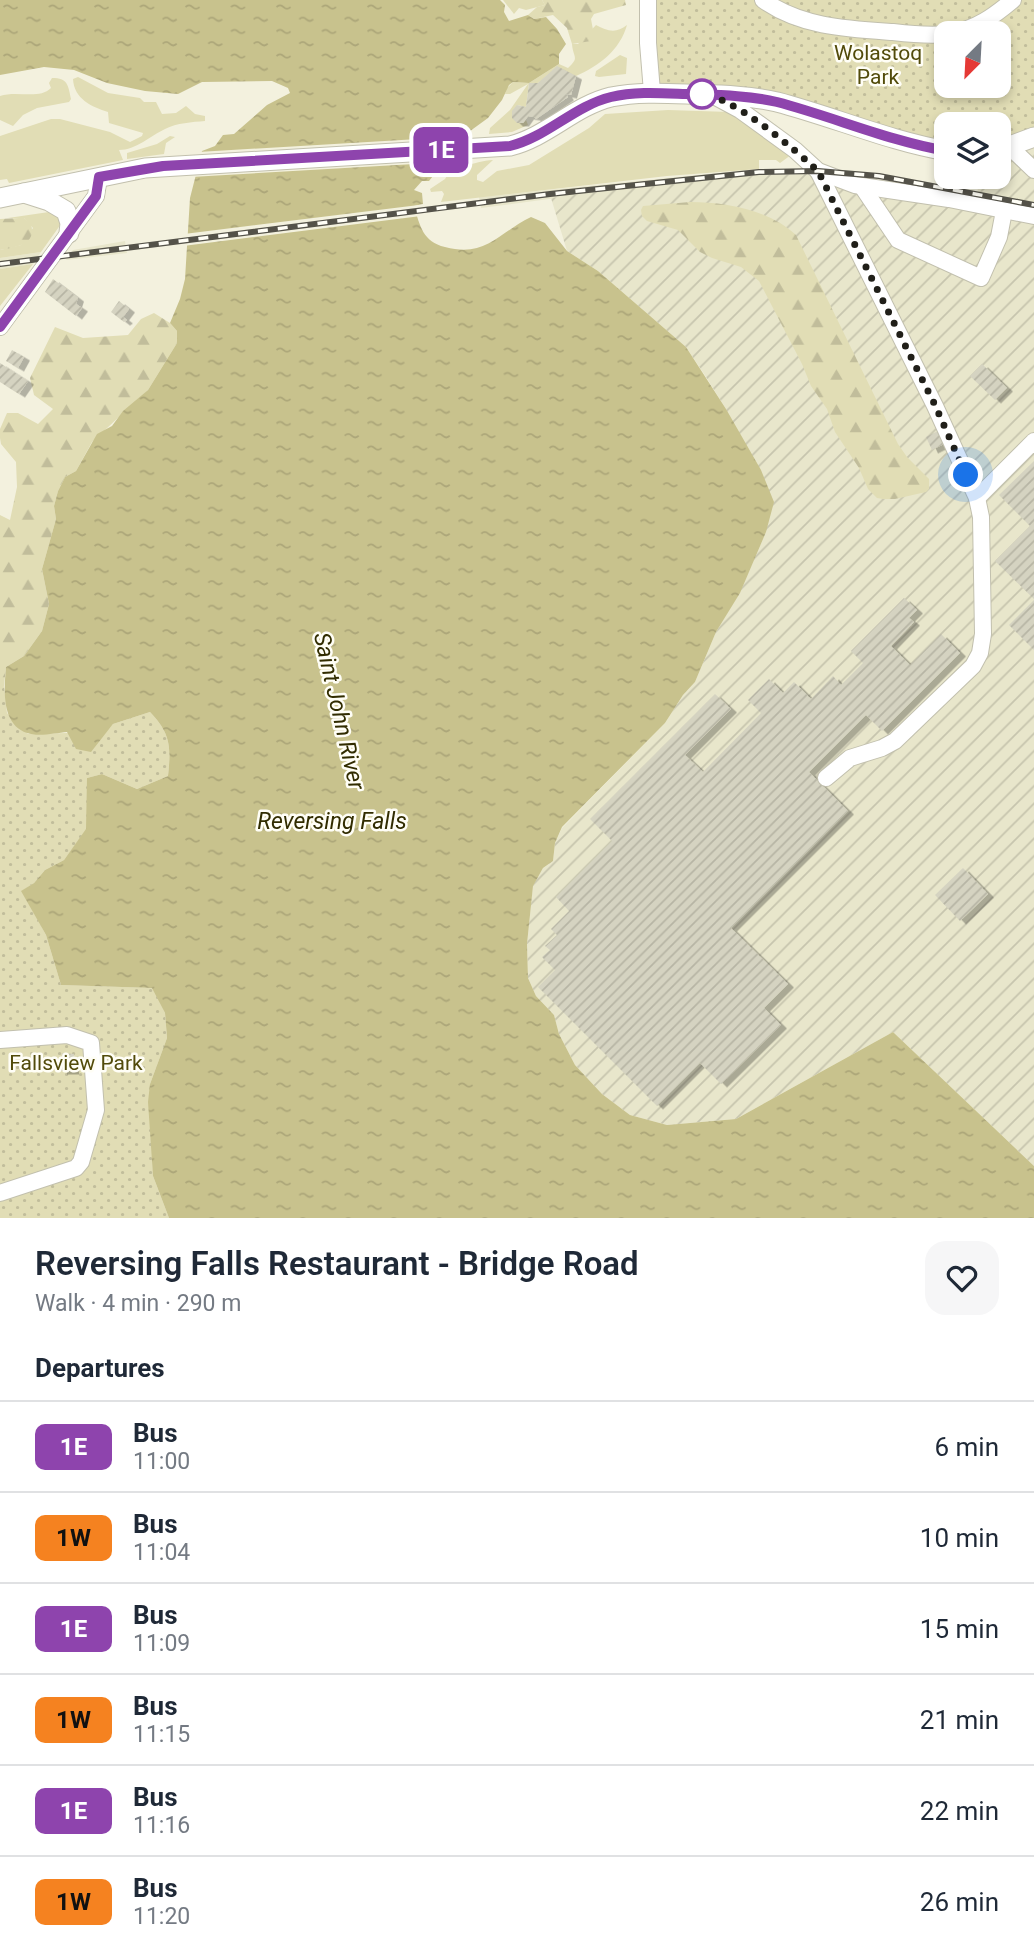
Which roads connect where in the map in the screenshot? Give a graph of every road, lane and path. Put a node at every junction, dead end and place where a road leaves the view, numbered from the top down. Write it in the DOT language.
graph roads {
  1 [pos="648,0"];
  2 [pos="763,0"];
  3 [pos="1013,0"];
  4 [pos="985,21"];
  5 [pos="934,33"];
  6 [pos="652,92"];
  7 [pos="709,94"];
  8 [pos="1034,137"];
  9 [pos="1011,147"];
  10 [pos="934,148"];
  11 [pos="1011,153"];
  12 [pos="1034,170"];
  13 [pos="818,171"];
  14 [pos="99,177"];
  15 [pos="863,188"];
  16 [pos="23,193"];
  17 [pos="0,198"];
  18 [pos="1004,211"];
  19 [pos="1034,216"];
  20 [pos="840,217"];
  21 [pos="69,233"];
  22 [pos="1,325"];
  23 [pos="1034,441"];
  24 [pos="977,498"];
  25 [pos="826,778"];
  26 [pos="0,1040"];
  27 [pos="0,1193"];
  1 -- 6 [label="street"];
  2 -- 5 [label="street"];
  3 -- 4 [label="street"];
  6 -- 7 [label="main road"];
  6 -- 14 [label="main road"];
  7 -- 10 [label="main road"];
  7 -- 13 [label="street"];
  8 -- 9 [label="main road"];
  11 -- 12 [label="street"];
  13 -- 15 [label="street"];
  13 -- 20 [label="street"];
  14 -- 16 [label="main road"];
  14 -- 21 [label="street"];
  15 -- 18 [label="street"];
  15 -- 18 [label="street"];
  15 -- 20 [label="street"];
  16 -- 17 [label="main road"];
  16 -- 21 [label="main road"];
  18 -- 19 [label="street"];
  20 -- 24 [label="street"];
  21 -- 22 [label="street"];
  23 -- 24 [label="street"];
  24 -- 25 [label="street"];
  26 -- 27 [label="street"];
}
